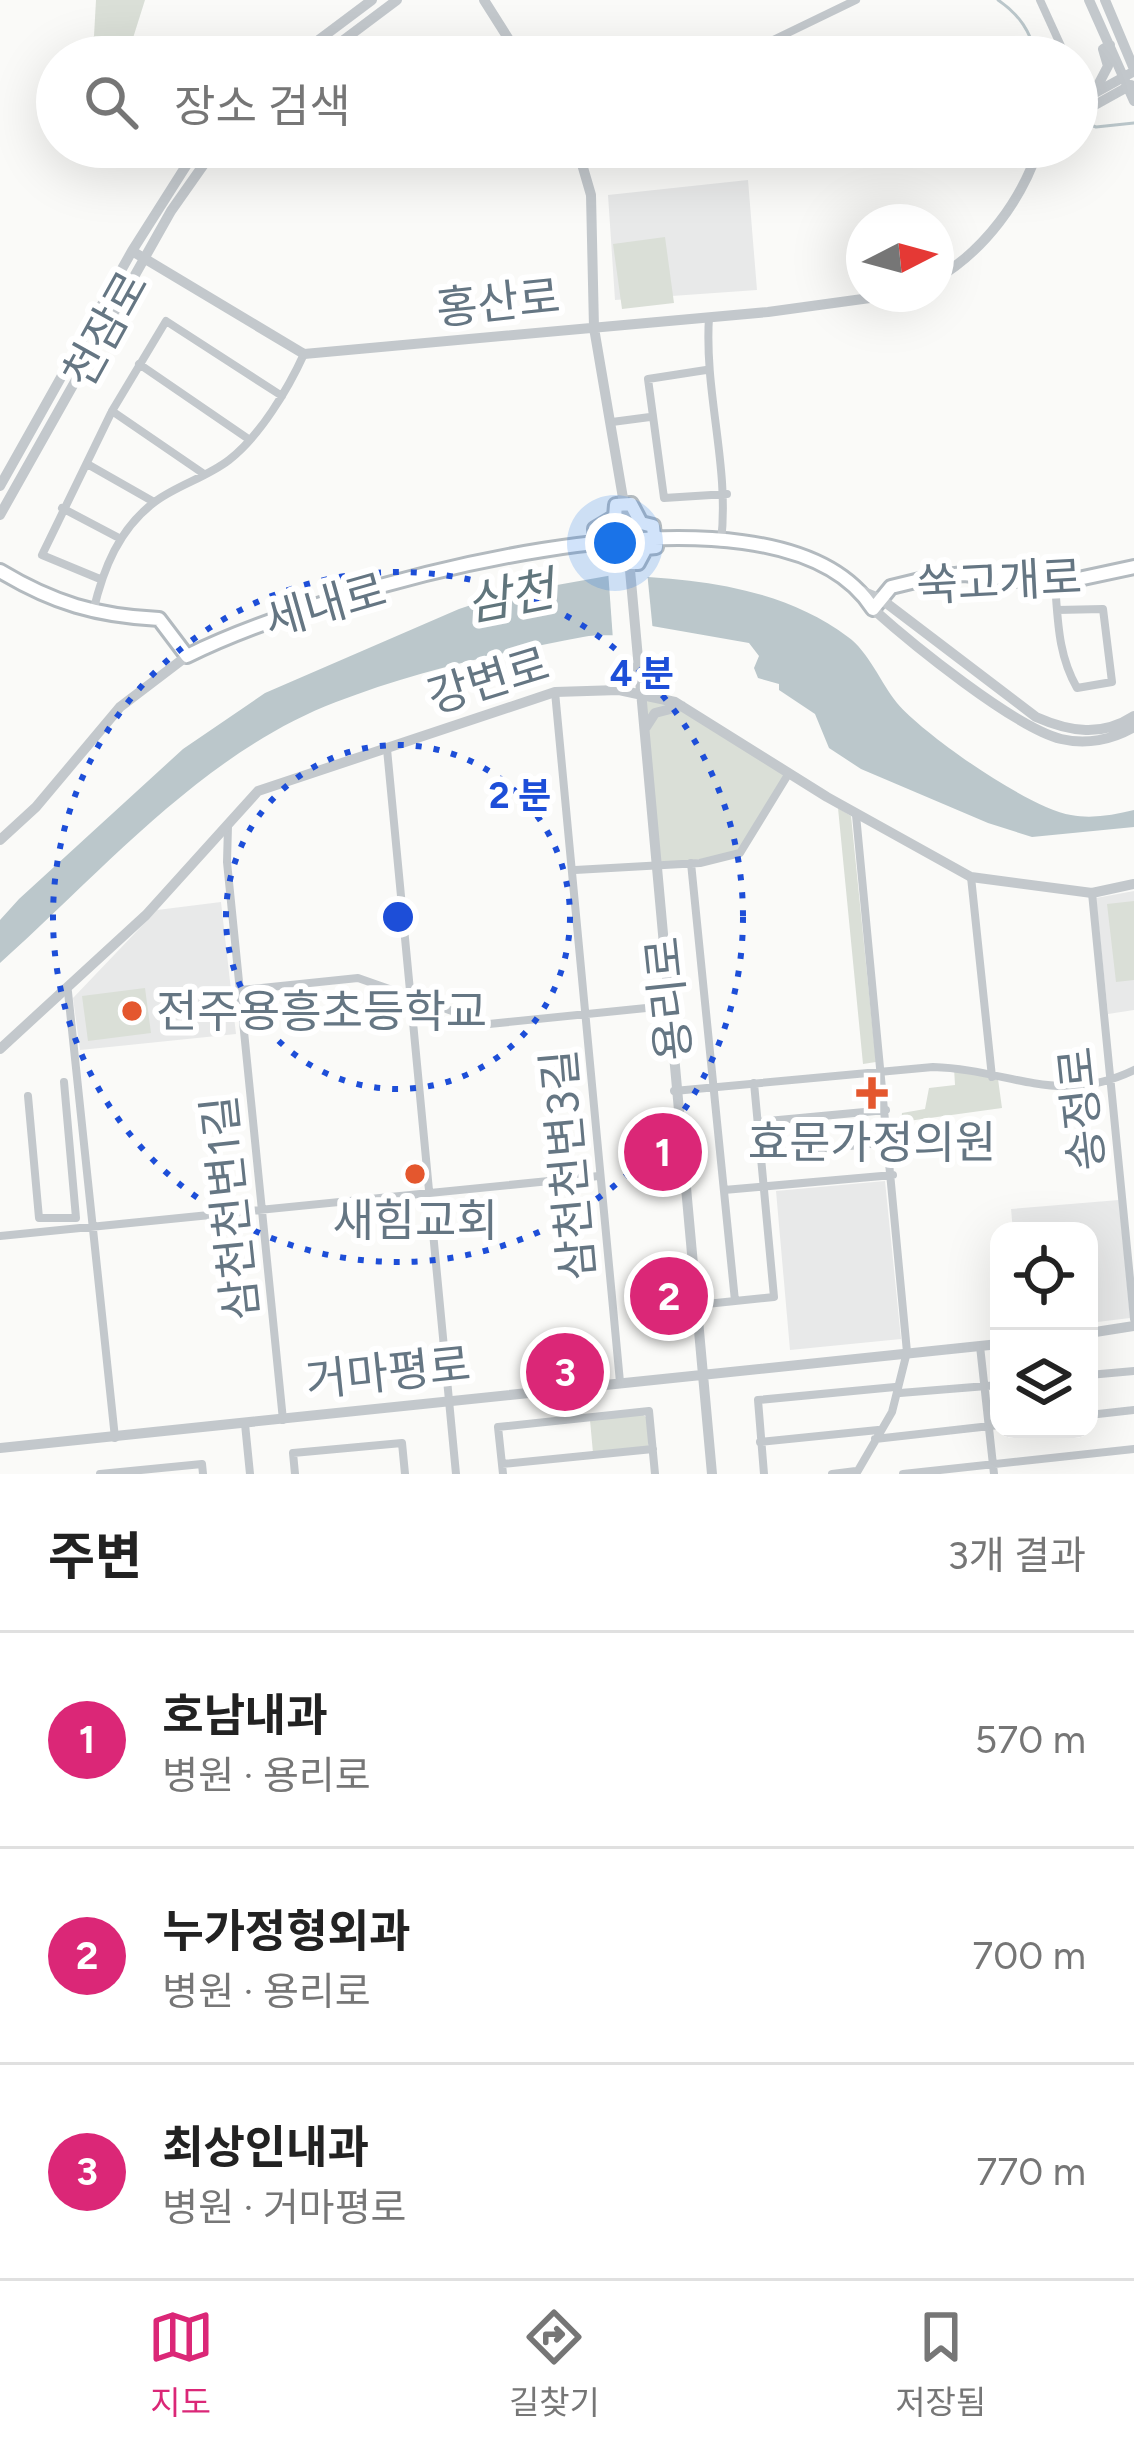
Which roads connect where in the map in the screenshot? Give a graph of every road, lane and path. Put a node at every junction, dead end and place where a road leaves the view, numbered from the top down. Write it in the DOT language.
graph roads {
  1 [pos="371,0"];
  2 [pos="397,0"];
  3 [pos="484,0"];
  4 [pos="856,0"];
  5 [pos="1040,0"];
  6 [pos="1089,0"];
  7 [pos="1105,0"];
  8 [pos="324,36"];
  9 [pos="349,36"];
  10 [pos="507,36"];
  11 [pos="782,36"];
  12 [pos="1056,36"];
  13 [pos="1123,45"];
  14 [pos="1131,77"];
  15 [pos="1098,89"];
  16 [pos="1098,94"];
  17 [pos="1134,100"];
  18 [pos="185,168"];
  19 [pos="203,168"];
  20 [pos="582,168"];
  21 [pos="1029,168"];
  22 [pos="132,251"];
  23 [pos="144,260"];
  24 [pos="954,265"];
  25 [pos="846,300"];
  26 [pos="709,317"];
  27 [pos="594,328"];
  28 [pos="304,354"];
  29 [pos="139,364"];
  30 [pos="706,370"];
  31 [pos="282,396"];
  32 [pos="112,411"];
  33 [pos="650,417"];
  34 [pos="611,422"];
  35 [pos="248,439"];
  36 [pos="88,465"];
  37 [pos="204,474"];
  38 [pos="0,486"];
  39 [pos="727,494"];
  40 [pos="154,502"];
  41 [pos="624,504"];
  42 [pos="62,508"];
  43 [pos="0,515"];
  44 [pos="655,537"];
  45 [pos="119,538"];
  46 [pos="599,539"];
  47 [pos="721,543"];
  48 [pos="624,553"];
  49 [pos="1134,567"];
  50 [pos="0,571"];
  51 [pos="100,579"];
  52 [pos="1055,584"];
  53 [pos="877,604"];
  54 [pos="1057,610"];
  55 [pos="93,614"];
  56 [pos="187,656"];
  57 [pos="639,667"];
  58 [pos="619,688"];
  59 [pos="643,691"];
  60 [pos="555,692"];
  61 [pos="682,706"];
  62 [pos="1134,716"];
  63 [pos="646,727"];
  64 [pos="1134,727"];
  65 [pos="387,749"];
  66 [pos="789,773"];
  67 [pos="856,813"];
  68 [pos="228,819"];
  69 [pos="0,840"];
  70 [pos="691,863"];
  71 [pos="656,866"];
  72 [pos="574,870"];
  73 [pos="971,877"];
  74 [pos="1134,884"];
  75 [pos="1092,893"];
  76 [pos="241,990"];
  77 [pos="68,992"];
  78 [pos="412,999"];
  79 [pos="666,1006"];
  80 [pos="589,1014"];
  81 [pos="0,1049"];
  82 [pos="1134,1070"];
  83 [pos="882,1072"];
  84 [pos="992,1077"];
  85 [pos="1111,1081"];
  86 [pos="64,1082"];
  87 [pos="754,1083"];
  88 [pos="713,1087"];
  89 [pos="674,1091"];
  90 [pos="28,1096"];
  91 [pos="886,1110"];
  92 [pos="758,1122"];
  93 [pos="889,1142"];
  94 [pos="761,1155"];
  95 [pos="893,1174"];
  96 [pos="599,1176"];
  97 [pos="764,1186"];
  98 [pos="724,1190"];
  99 [pos="431,1193"];
  100 [pos="264,1209"];
  101 [pos="92,1227"];
  102 [pos="0,1236"];
  103 [pos="735,1301"];
  104 [pos="694,1305"];
  105 [pos="1134,1323"];
  106 [pos="1098,1331"];
  107 [pos="990,1345"];
  108 [pos="980,1346"];
  109 [pos="907,1352"];
  110 [pos="1134,1371"];
  111 [pos="702,1373"];
  112 [pos="1098,1375"];
  113 [pos="620,1382"];
  114 [pos="986,1386"];
  115 [pos="990,1386"];
  116 [pos="900,1393"];
  117 [pos="451,1402"];
  118 [pos="990,1406"];
  119 [pos="1134,1410"];
  120 [pos="1098,1414"];
  121 [pos="283,1420"];
  122 [pos="245,1424"];
  123 [pos="990,1425"];
  124 [pos="876,1434"];
  125 [pos="115,1438"];
  126 [pos="994,1438"];
  127 [pos="760,1442"];
  128 [pos="0,1448"];
  129 [pos="653,1449"];
  130 [pos="1134,1449"];
  131 [pos="503,1469"];
  132 [pos="994,1469"];
  133 [pos="856,1472"];
  134 [pos="922,1472"];
  135 [pos="100,1474"];
  136 [pos="203,1474"];
  137 [pos="250,1474"];
  138 [pos="295,1474"];
  139 [pos="405,1474"];
  140 [pos="456,1474"];
  141 [pos="656,1474"];
  142 [pos="712,1474"];
  143 [pos="764,1474"];
  144 [pos="832,1474"];
  145 [pos="903,1474"];
  1 -- 8 [label="street"];
  2 -- 9 [label="street"];
  3 -- 10 [label="street"];
  4 -- 11 [label="street"];
  5 -- 12 [label="street"];
  6 -- 13 [label="street"];
  7 -- 13 [label="street"];
  13 -- 14 [label="street"];
  13 -- 15 [label="street"];
  14 -- 15 [label="street"];
  14 -- 16 [label="street"];
  14 -- 17 [label="street"];
  18 -- 22 [label="street, 천잠로"];
  19 -- 23 [label="street, 천잠로"];
  20 -- 27 [label="street, 용리로"];
  21 -- 24 [label="street"];
  22 -- 23 [label="street"];
  22 -- 38 [label="street, 천잠로"];
  23 -- 28 [label="street"];
  23 -- 43 [label="street, 천잠로"];
  25 -- 26 [label="street, 홍산로"];
  26 -- 27 [label="street, 홍산로"];
  26 -- 30 [label="street"];
  27 -- 28 [label="street, 홍산로"];
  27 -- 34 [label="street, 용리로"];
  28 -- 31 [label="street"];
  29 -- 31 [label="street"];
  29 -- 32 [label="street"];
  29 -- 35 [label="street"];
  30 -- 33 [label="street"];
  30 -- 39 [label="street"];
  31 -- 35 [label="street"];
  32 -- 36 [label="street"];
  32 -- 37 [label="street"];
  33 -- 34 [label="street"];
  33 -- 39 [label="street"];
  34 -- 41 [label="street, 용리로"];
  35 -- 37 [label="street"];
  36 -- 40 [label="street"];
  36 -- 42 [label="street"];
  37 -- 40 [label="street"];
  39 -- 47 [label="street"];
  40 -- 45 [label="street"];
  41 -- 44 [label="main road"];
  41 -- 46 [label="main road"];
  41 -- 48 [label="street, 용리로"];
  42 -- 45 [label="street"];
  42 -- 51 [label="street"];
  44 -- 47 [label="main road, 세내로"];
  44 -- 48 [label="main road, 세내로"];
  44 -- 48 [label="main road"];
  45 -- 51 [label="street"];
  46 -- 48 [label="main road, 세내로"];
  46 -- 56 [label="main road, 세내로"];
  47 -- 53 [label="main road, 세내로"];
  48 -- 57 [label="street, 용리로"];
  49 -- 52 [label="main road, 쑥고개로"];
  50 -- 55 [label="main road"];
  51 -- 55 [label="street"];
  52 -- 53 [label="main road, 쑥고개로"];
  52 -- 54 [label="street"];
  53 -- 62 [label="street, 세내로"];
  53 -- 64 [label="street, 세내로"];
  54 -- 54 [label="street"];
  55 -- 56 [label="main road"];
  56 -- 69 [label="street, 세내로"];
  57 -- 58 [label="street"];
  57 -- 59 [label="street, 용리로"];
  58 -- 59 [label="street, 강변로"];
  58 -- 60 [label="street, 강변로"];
  59 -- 61 [label="street, 강변로"];
  59 -- 63 [label="street, 용리로"];
  60 -- 65 [label="street, 강변로"];
  60 -- 72 [label="street, 삼천천변3길"];
  61 -- 63 [label="street"];
  61 -- 66 [label="street, 강변로"];
  63 -- 71 [label="street, 용리로"];
  65 -- 68 [label="street, 강변로"];
  65 -- 78 [label="street"];
  66 -- 67 [label="street, 강변로"];
  66 -- 70 [label="street"];
  67 -- 73 [label="street, 강변로"];
  67 -- 83 [label="street"];
  68 -- 76 [label="street, 삼천천변1길"];
  68 -- 77 [label="street, 강변로"];
  70 -- 71 [label="street"];
  70 -- 88 [label="street, 용리로"];
  71 -- 72 [label="street"];
  71 -- 79 [label="street, 용리로"];
  72 -- 80 [label="street, 삼천천변3길"];
  73 -- 75 [label="street, 강변로"];
  73 -- 84 [label="street"];
  74 -- 75 [label="street, 강변로"];
  75 -- 85 [label="street, 송정로"];
  76 -- 78 [label="street"];
  76 -- 100 [label="street, 삼천천변1길"];
  77 -- 81 [label="street, 강변로"];
  77 -- 101 [label="street"];
  78 -- 80 [label="street, 삼천천변3길"];
  78 -- 99 [label="street"];
  79 -- 80 [label="street, 용리로"];
  79 -- 89 [label="street, 용리로"];
  80 -- 96 [label="street, 삼천천변3길"];
  82 -- 85 [label="street"];
  83 -- 84 [label="street"];
  83 -- 87 [label="street"];
  83 -- 91 [label="street"];
  84 -- 85 [label="street"];
  85 -- 105 [label="street, 송정로"];
  86 -- 90 [label="street"];
  87 -- 88 [label="street"];
  87 -- 92 [label="street"];
  88 -- 89 [label="street"];
  88 -- 98 [label="street, 용리로"];
  89 -- 104 [label="street, 용리로"];
  91 -- 92 [label="street"];
  91 -- 93 [label="street"];
  92 -- 94 [label="street"];
  93 -- 94 [label="street"];
  93 -- 95 [label="street"];
  94 -- 97 [label="street"];
  95 -- 97 [label="street"];
  95 -- 109 [label="street"];
  96 -- 99 [label="street"];
  96 -- 113 [label="street, 삼천천변3길"];
  97 -- 98 [label="street"];
  97 -- 103 [label="street"];
  98 -- 103 [label="street, 용리로"];
  99 -- 100 [label="street"];
  99 -- 117 [label="street"];
  100 -- 101 [label="street"];
  100 -- 121 [label="street, 삼천천변1길"];
  101 -- 102 [label="street"];
  101 -- 125 [label="street"];
  103 -- 104 [label="street"];
  104 -- 111 [label="street, 용리로"];
  105 -- 106 [label="street"];
  107 -- 108 [label="street, 거마평로"];
  108 -- 109 [label="street, 거마평로"];
  108 -- 114 [label="street"];
  109 -- 111 [label="street, 거마평로"];
  109 -- 116 [label="street"];
  110 -- 112 [label="street"];
  111 -- 113 [label="street, 거마평로"];
  111 -- 142 [label="street, 용리로"];
  113 -- 117 [label="street, 거마평로"];
  114 -- 115 [label="street"];
  114 -- 116 [label="street"];
  114 -- 118 [label="street"];
  116 -- 124 [label="street"];
  116 -- 127 [label="street"];
  117 -- 121 [label="street, 거마평로"];
  117 -- 140 [label="street"];
  119 -- 120 [label="street"];
  121 -- 122 [label="street, 거마평로"];
  122 -- 125 [label="street, 거마평로"];
  122 -- 137 [label="street"];
  123 -- 124 [label="street"];
  124 -- 127 [label="street"];
  124 -- 133 [label="street"];
  125 -- 128 [label="street, 거마평로"];
  126 -- 132 [label="street"];
  127 -- 143 [label="street"];
  129 -- 131 [label="street"];
  129 -- 131 [label="street"];
  129 -- 141 [label="street"];
  130 -- 132 [label="street"];
  132 -- 134 [label="street"];
  133 -- 144 [label="street"];
  134 -- 145 [label="street"];
  135 -- 136 [label="street"];
  138 -- 139 [label="street"];
}
